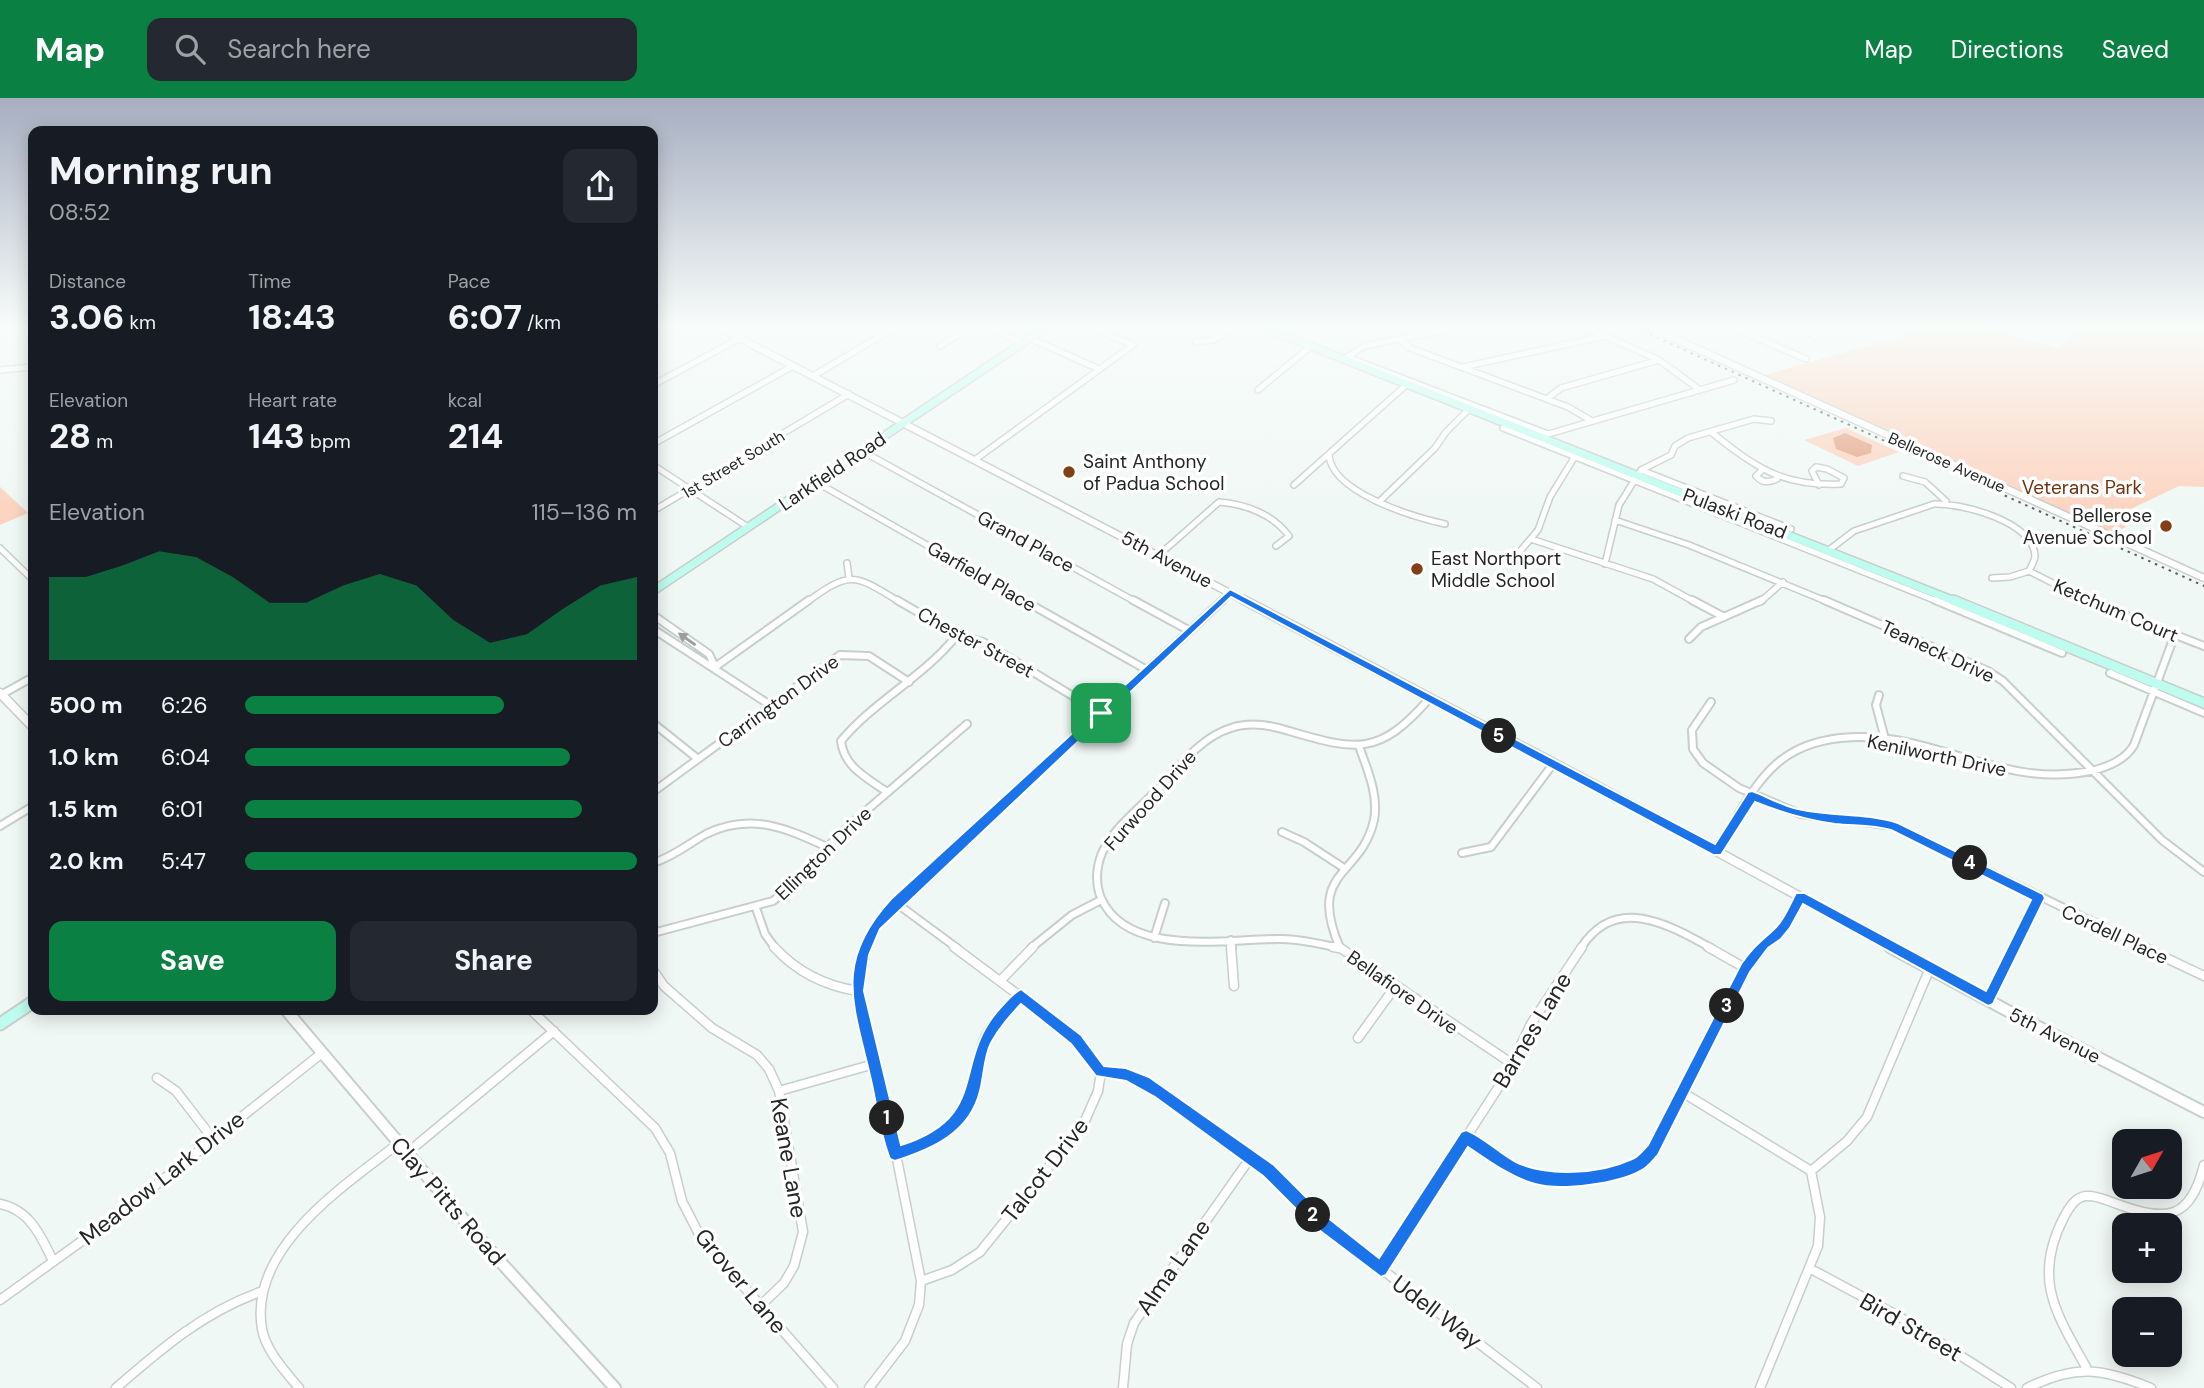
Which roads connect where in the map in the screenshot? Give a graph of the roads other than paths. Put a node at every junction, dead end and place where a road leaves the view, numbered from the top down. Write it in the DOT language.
graph roads {
  1 [pos="753,388"];
  2 [pos="837,388"];
  3 [pos="954,388"];
  4 [pos="1073,388"];
  5 [pos="1402,388"];
  6 [pos="1414,388"];
  7 [pos="1423,388"];
  8 [pos="1518,388"];
  9 [pos="1561,388"];
  10 [pos="1697,388"];
  11 [pos="1705,388"];
  12 [pos="1784,388"];
  13 [pos="1699,390"];
  14 [pos="849,394"];
  15 [pos="1547,399"];
  16 [pos="1468,410"];
  17 [pos="1592,421"];
  18 [pos="1771,421"];
  19 [pos="904,422"];
  20 [pos="1503,428"];
  21 [pos="1711,432"];
  22 [pos="1544,435"];
  23 [pos="658,441"];
  24 [pos="862,451"];
  25 [pos="1329,454"];
  26 [pos="1576,454"];
  27 [pos="976,459"];
  28 [pos="658,468"];
  29 [pos="1638,475"];
  30 [pos="1903,476"];
  31 [pos="816,482"];
  32 [pos="1294,485"];
  33 [pos="1819,485"];
  34 [pos="690,489"];
  35 [pos="1381,500"];
  36 [pos="1946,501"];
  37 [pos="658,508"];
  38 [pos="1615,520"];
  39 [pos="1445,524"];
  40 [pos="748,527"];
  41 [pos="1791,529"];
  42 [pos="1531,539"];
  43 [pos="1276,546"];
  44 [pos="0,548"];
  45 [pos="1829,550"];
  46 [pos="1159,555"];
  47 [pos="1511,562"];
  48 [pos="847,563"];
  49 [pos="1605,564"];
  50 [pos="2029,571"];
  51 [pos="28,575"];
  52 [pos="849,578"];
  53 [pos="1992,578"];
  54 [pos="2204,578"];
  55 [pos="1898,581"];
  56 [pos="1783,582"];
  57 [pos="658,588"];
  58 [pos="1230,593"];
  59 [pos="1724,617"];
  60 [pos="658,619"];
  61 [pos="664,623"];
  62 [pos="658,626"];
  63 [pos="1190,631"];
  64 [pos="658,632"];
  65 [pos="2025,633"];
  66 [pos="2175,634"];
  67 [pos="957,635"];
  68 [pos="1689,639"];
  69 [pos="2204,646"];
  70 [pos="2062,653"];
  71 [pos="716,667"];
  72 [pos="1147,670"];
  73 [pos="2110,673"];
  74 [pos="28,680"];
  75 [pos="909,682"];
  76 [pos="2156,688"];
  77 [pos="1,694"];
  78 [pos="1879,695"];
  79 [pos="1429,699"];
  80 [pos="1710,702"];
  81 [pos="2204,703"];
  82 [pos="770,705"];
  83 [pos="1101,713"];
  84 [pos="2204,713"];
  85 [pos="28,722"];
  86 [pos="967,724"];
  87 [pos="658,727"];
  88 [pos="1885,740"];
  89 [pos="1359,746"];
  90 [pos="698,759"];
  91 [pos="1553,764"];
  92 [pos="2094,772"];
  93 [pos="658,788"];
  94 [pos="887,792"];
  95 [pos="1752,796"];
  96 [pos="28,809"];
  97 [pos="0,826"];
  98 [pos="1282,832"];
  99 [pos="827,847"];
  100 [pos="1717,851"];
  101 [pos="1462,853"];
  102 [pos="658,861"];
  103 [pos="1344,868"];
  104 [pos="2204,872"];
  105 [pos="1801,897"];
  106 [pos="2038,898"];
  107 [pos="1101,900"];
  108 [pos="896,903"];
  109 [pos="1165,903"];
  110 [pos="756,908"];
  111 [pos="658,932"];
  112 [pos="1154,938"];
  113 [pos="1231,940"];
  114 [pos="1339,948"];
  115 [pos="1745,968"];
  116 [pos="1930,968"];
  117 [pos="2204,976"];
  118 [pos="658,977"];
  119 [pos="1001,980"];
  120 [pos="1234,986"];
  121 [pos="1395,987"];
  122 [pos="858,991"];
  123 [pos="1021,995"];
  124 [pos="1988,1000"];
  125 [pos="28,1005"];
  126 [pos="290,1015"];
  127 [pos="536,1015"];
  128 [pos="0,1024"];
  129 [pos="554,1031"];
  130 [pos="1358,1038"];
  131 [pos="322,1053"];
  132 [pos="874,1063"];
  133 [pos="1511,1063"];
  134 [pos="1101,1072"];
  135 [pos="156,1078"];
  136 [pos="779,1091"];
  137 [pos="1682,1092"];
  138 [pos="2204,1112"];
  139 [pos="1466,1137"];
  140 [pos="213,1139"];
  141 [pos="399,1143"];
  142 [pos="407,1153"];
  143 [pos="895,1154"];
  144 [pos="1251,1157"];
  145 [pos="2204,1165"];
  146 [pos="1811,1171"];
  147 [pos="0,1204"];
  148 [pos="53,1261"];
  149 [pos="1381,1269"];
  150 [pos="1811,1269"];
  151 [pos="921,1281"];
  152 [pos="263,1291"];
  153 [pos="0,1300"];
  154 [pos="761,1306"];
  155 [pos="2086,1367"];
  156 [pos="116,1388"];
  157 [pos="299,1388"];
  158 [pos="615,1388"];
  159 [pos="833,1388"];
  160 [pos="869,1388"];
  161 [pos="1124,1388"];
  162 [pos="1537,1388"];
  163 [pos="1760,1388"];
  164 [pos="2011,1388"];
  165 [pos="2027,1388"];
  166 [pos="2151,1388"];
  1 -- 23 [label="street"];
  2 -- 14 [label="street, 5th Avenue"];
  3 -- 19 [label="main road, Larkfield Road"];
  4 -- 27 [label="street"];
  5 -- 25 [label="street"];
  6 -- 16 [label="main road, Pulaski Road"];
  7 -- 22 [label="street"];
  8 -- 15 [label="street"];
  9 -- 15 [label="street"];
  10 -- 13 [label="street"];
  11 -- 13 [label="street"];
  12 -- 54 [label="street, Bellerose Avenue"];
  13 -- 17 [label="street"];
  14 -- 19 [label="street, 5th Avenue"];
  14 -- 34 [label="street, 1st Street South"];
  15 -- 17 [label="street"];
  16 -- 22 [label="main road, Pulaski Road"];
  16 -- 35 [label="street"];
  17 -- 22 [label="street"];
  18 -- 21 [label="street"];
  19 -- 24 [label="main road, Larkfield Road"];
  19 -- 27 [label="street, 5th Avenue"];
  20 -- 26 [label="street"];
  21 -- 29 [label="street"];
  21 -- 33 [label="street"];
  22 -- 26 [label="main road, Pulaski Road"];
  24 -- 31 [label="main road, Larkfield Road"];
  24 -- 63 [label="street, Grand Place"];
  25 -- 32 [label="street"];
  25 -- 35 [label="street"];
  26 -- 29 [label="main road, Pulaski Road"];
  26 -- 42 [label="street"];
  27 -- 46 [label="street, 5th Avenue"];
  28 -- 34 [label="street"];
  29 -- 38 [label="street"];
  29 -- 41 [label="street"];
  29 -- 45 [label="main road, Pulaski Road"];
  29 -- 55 [label="street"];
  30 -- 36 [label="street"];
  31 -- 40 [label="main road, Larkfield Road"];
  31 -- 72 [label="street, Garfield Place"];
  33 -- 33 [label="street"];
  34 -- 37 [label="street, 1st Street South"];
  34 -- 40 [label="street"];
  35 -- 39 [label="street"];
  36 -- 45 [label="street"];
  36 -- 50 [label="street"];
  38 -- 49 [label="street"];
  38 -- 56 [label="street, Teaneck Drive"];
  40 -- 57 [label="main road, Larkfield Road"];
  42 -- 47 [label="street"];
  42 -- 49 [label="street"];
  43 -- 46 [label="street"];
  44 -- 51 [label="street"];
  45 -- 55 [label="main road, Pulaski Road"];
  46 -- 58 [label="street, 5th Avenue"];
  48 -- 52 [label="street"];
  49 -- 59 [label="street"];
  50 -- 53 [label="street"];
  50 -- 66 [label="street, Ketchum Court"];
  52 -- 67 [label="street, Chester Street"];
  52 -- 71 [label="street"];
  55 -- 65 [label="main road, Pulaski Road"];
  56 -- 59 [label="street"];
  56 -- 92 [label="street, Teaneck Drive"];
  58 -- 63 [label="street"];
  58 -- 79 [label="street, 5th Avenue"];
  59 -- 68 [label="street"];
  60 -- 61 [label="street"];
  61 -- 62 [label="street"];
  71 -- 61 [label="street, one-way"];
  63 -- 72 [label="street"];
  64 -- 71 [label="street"];
  65 -- 70 [label="street"];
  65 -- 76 [label="main road, Pulaski Road"];
  66 -- 69 [label="street, Ketchum Court"];
  66 -- 76 [label="street, Kenilworth Drive"];
  67 -- 75 [label="street"];
  67 -- 83 [label="street, Chester Street"];
  71 -- 82 [label="street"];
  72 -- 83 [label="street"];
  73 -- 76 [label="street"];
  74 -- 77 [label="street"];
  75 -- 82 [label="street, Carrington Drive"];
  75 -- 94 [label="street"];
  76 -- 81 [label="main road, Pulaski Road"];
  76 -- 84 [label="street"];
  76 -- 92 [label="street, Kenilworth Drive"];
  77 -- 85 [label="street"];
  78 -- 88 [label="street"];
  79 -- 89 [label="street, Furwood Drive"];
  79 -- 91 [label="street, 5th Avenue"];
  80 -- 95 [label="street, Cordell Place"];
  82 -- 90 [label="street, Carrington Drive"];
  83 -- 108 [label="street"];
  86 -- 94 [label="street, Ellington Drive"];
  87 -- 90 [label="street"];
  88 -- 92 [label="street, Kenilworth Drive"];
  88 -- 95 [label="street, Kenilworth Drive"];
  89 -- 103 [label="street, Bellafiore Drive"];
  89 -- 107 [label="street, Furwood Drive"];
  90 -- 93 [label="street, Carrington Drive"];
  91 -- 100 [label="street, 5th Avenue"];
  91 -- 101 [label="street"];
  92 -- 104 [label="street, Teaneck Drive"];
  94 -- 99 [label="street, Ellington Drive"];
  95 -- 100 [label="street, Kenilworth Drive"];
  95 -- 106 [label="street, Cordell Place"];
  96 -- 97 [label="street"];
  98 -- 103 [label="street"];
  99 -- 102 [label="street"];
  99 -- 110 [label="street, Ellington Drive"];
  100 -- 105 [label="street, 5th Avenue"];
  103 -- 114 [label="street, Bellafiore Drive"];
  105 -- 115 [label="street"];
  105 -- 116 [label="street, 5th Avenue"];
  106 -- 117 [label="street, Cordell Place"];
  106 -- 124 [label="street"];
  107 -- 112 [label="street"];
  107 -- 119 [label="street"];
  108 -- 119 [label="street"];
  108 -- 122 [label="street"];
  109 -- 112 [label="street"];
  110 -- 111 [label="street, Ellington Drive"];
  110 -- 122 [label="street"];
  112 -- 113 [label="street"];
  113 -- 114 [label="street"];
  113 -- 120 [label="street"];
  114 -- 121 [label="street, Bellafiore Drive"];
  115 -- 133 [label="street, Barnes Lane"];
  115 -- 137 [label="street"];
  116 -- 124 [label="street, 5th Avenue"];
  116 -- 146 [label="street"];
  118 -- 136 [label="street, Keane Lane"];
  119 -- 123 [label="street"];
  121 -- 130 [label="street"];
  121 -- 133 [label="street, Bellafiore Drive"];
  122 -- 132 [label="street"];
  123 -- 134 [label="street"];
  123 -- 143 [label="street"];
  124 -- 138 [label="street, 5th Avenue"];
  125 -- 128 [label="main road"];
  126 -- 131 [label="street, Clay Pitts Road"];
  127 -- 129 [label="street, Grover Lane"];
  129 -- 142 [label="street"];
  129 -- 154 [label="street, Grover Lane"];
  131 -- 140 [label="street, Meadow Lark Drive"];
  131 -- 141 [label="street, Clay Pitts Road"];
  132 -- 136 [label="street"];
  132 -- 143 [label="street"];
  133 -- 139 [label="street, Barnes Lane"];
  134 -- 144 [label="street, Udell Way"];
  134 -- 151 [label="street, Talcot Drive"];
  135 -- 140 [label="street"];
  136 -- 154 [label="street, Keane Lane"];
  137 -- 139 [label="street"];
  137 -- 146 [label="street"];
  139 -- 149 [label="street, Barnes Lane"];
  140 -- 148 [label="street, Meadow Lark Drive"];
  141 -- 142 [label="street, Clay Pitts Road"];
  141 -- 152 [label="street"];
  142 -- 158 [label="street, Clay Pitts Road"];
  143 -- 151 [label="street"];
  144 -- 149 [label="street, Udell Way"];
  144 -- 161 [label="street, Alma Lane"];
  145 -- 155 [label="street"];
  146 -- 150 [label="street"];
  147 -- 148 [label="street"];
  148 -- 153 [label="street, Meadow Lark Drive"];
  149 -- 162 [label="street, Udell Way"];
  150 -- 163 [label="street"];
  150 -- 164 [label="street, Bird Street"];
  151 -- 160 [label="street"];
  152 -- 156 [label="street"];
  152 -- 157 [label="street"];
  154 -- 159 [label="street, Grover Lane"];
  155 -- 165 [label="street"];
  155 -- 166 [label="street"];
}
